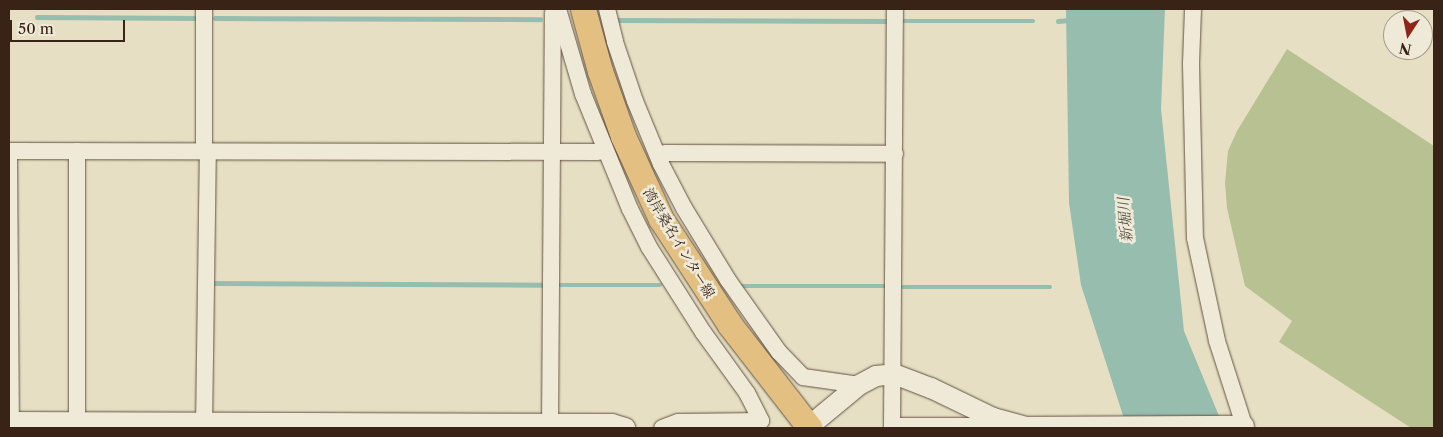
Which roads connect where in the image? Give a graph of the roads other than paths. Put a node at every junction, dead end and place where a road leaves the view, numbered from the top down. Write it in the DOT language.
graph roads {
  1 [pos="204,9"];
  2 [pos="554,9"];
  3 [pos="558,9"];
  4 [pos="583,9"];
  5 [pos="607,9"];
  6 [pos="895,9"];
  7 [pos="1193,9"];
  8 [pos="9,151"];
  9 [pos="77,151"];
  10 [pos="206,151"];
  11 [pos="551,152"];
  12 [pos="598,152"];
  13 [pos="665,152"];
  14 [pos="895,154"];
  15 [pos="894,374"];
  16 [pos="859,385"];
  17 [pos="994,418"];
  18 [pos="10,424"];
  19 [pos="77,425"];
  20 [pos="204,426"];
  21 [pos="285,426"];
  22 [pos="550,426"];
  23 [pos="892,427"];
  24 [pos="1244,427"];
  25 [pos="625,428"];
  26 [pos="662,428"];
  27 [pos="809,428"];
  28 [pos="1112,428"];
  1 -- 10 [label="street"];
  2 -- 11 [label="street"];
  3 -- 26 [label="street"];
  4 -- 27 [label="main road, 湾岸桑名インター線"];
  5 -- 16 [label="street"];
  6 -- 14 [label="street"];
  7 -- 24 [label="street"];
  8 -- 9 [label="street"];
  8 -- 18 [label="street"];
  9 -- 10 [label="street"];
  9 -- 19 [label="street"];
  10 -- 11 [label="street"];
  10 -- 20 [label="street"];
  11 -- 12 [label="street"];
  11 -- 22 [label="street"];
  13 -- 14 [label="street"];
  14 -- 15 [label="street"];
  15 -- 16 [label="street"];
  15 -- 17 [label="street"];
  15 -- 23 [label="street"];
  16 -- 27 [label="street"];
  17 -- 23 [label="street"];
  17 -- 28 [label="street"];
  18 -- 19 [label="street"];
  19 -- 20 [label="street"];
  20 -- 21 [label="street"];
  21 -- 22 [label="street"];
  22 -- 25 [label="street"];
  24 -- 28 [label="street"];
}
